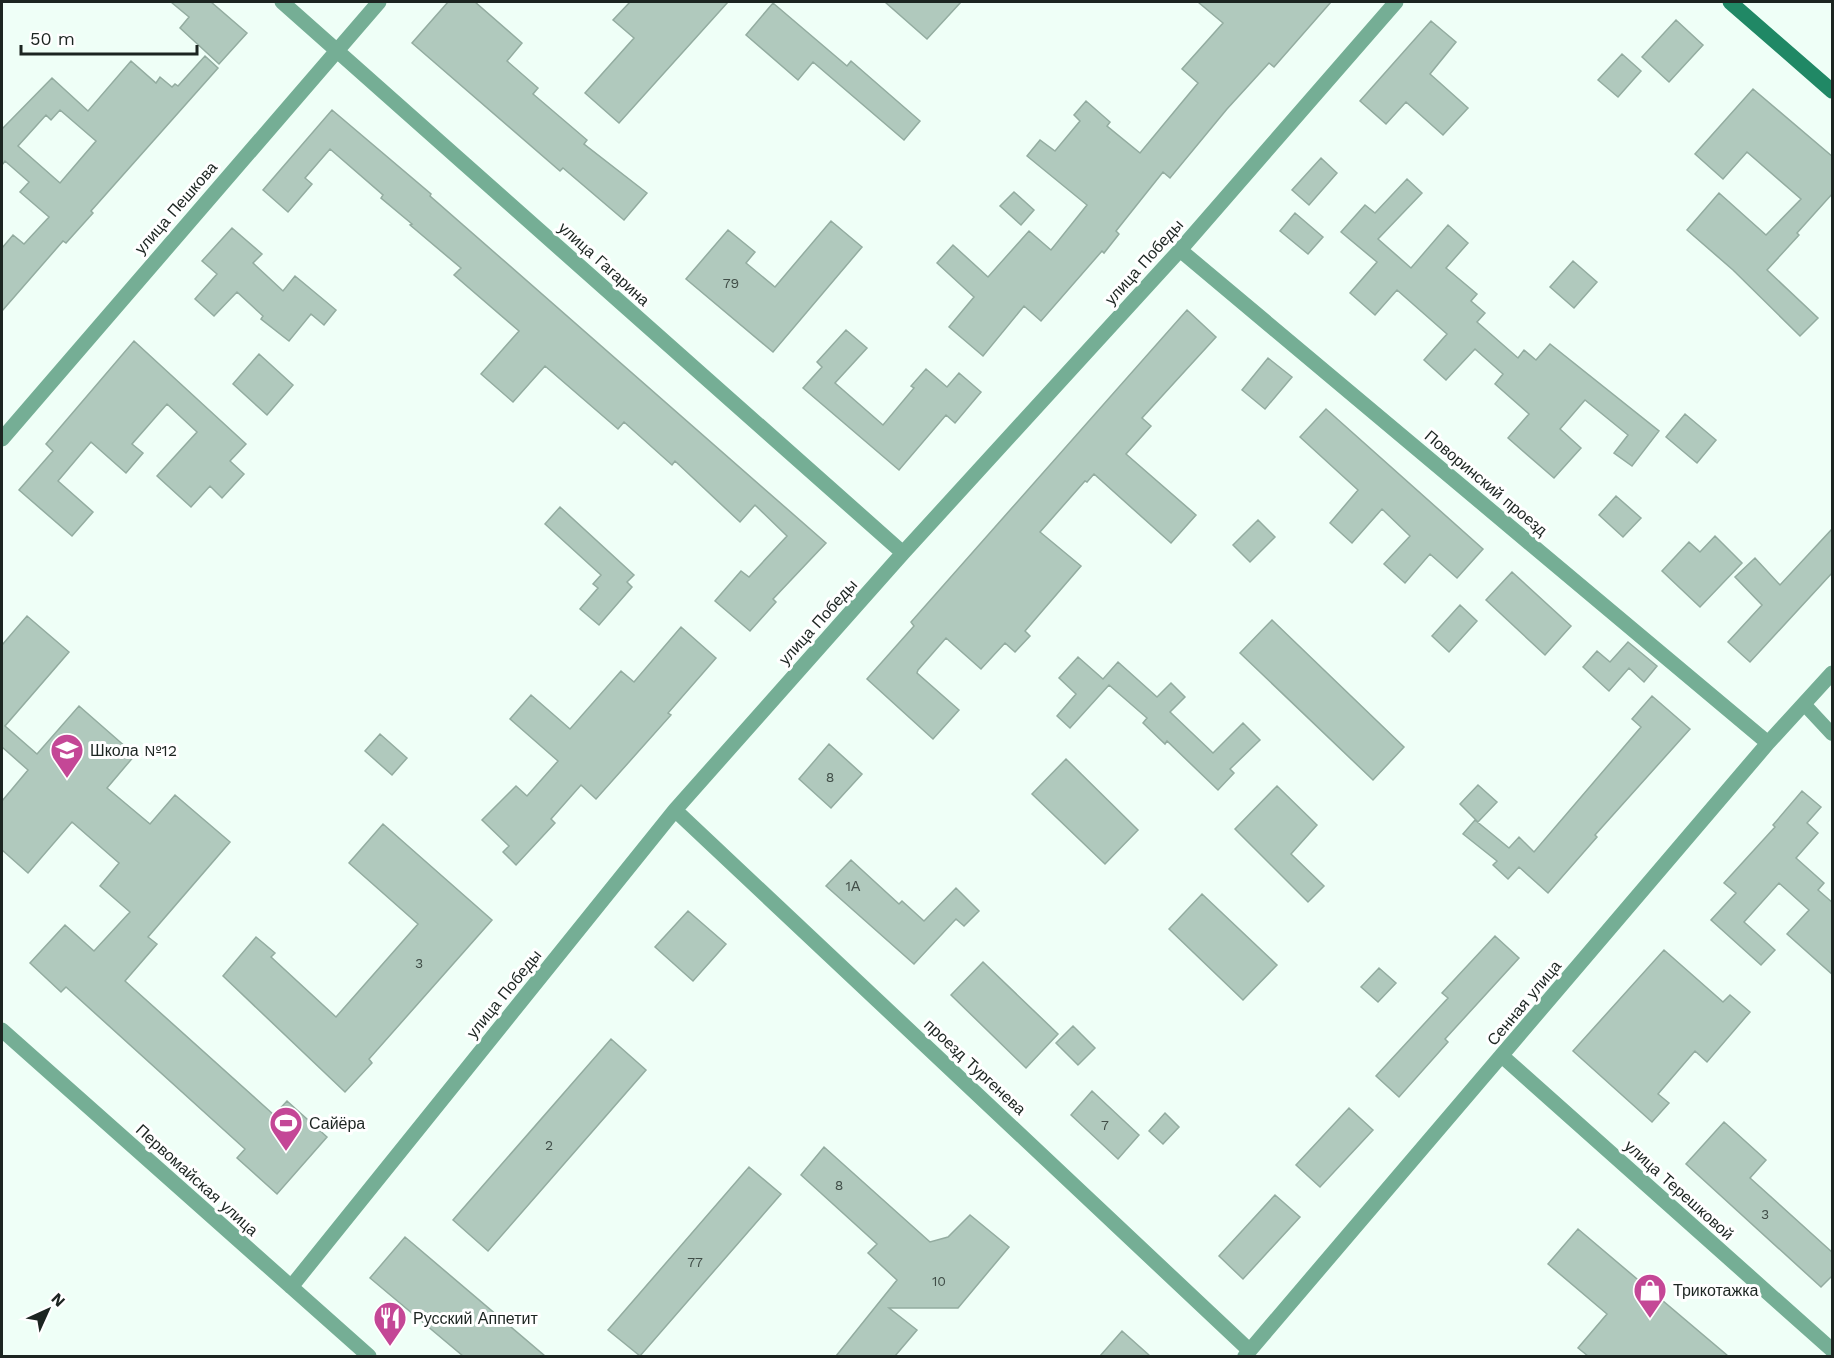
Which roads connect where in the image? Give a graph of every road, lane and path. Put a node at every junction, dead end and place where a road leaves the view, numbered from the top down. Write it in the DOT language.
graph roads {
  1 [pos="282,2"];
  2 [pos="379,2"];
  3 [pos="1396,2"];
  4 [pos="1730,2"];
  5 [pos="336,50"];
  6 [pos="1833,90"];
  7 [pos="1180,250"];
  8 [pos="2,439"];
  9 [pos="903,554"];
  10 [pos="1833,673"];
  11 [pos="1804,704"];
  12 [pos="1833,734"];
  13 [pos="1768,743"];
  14 [pos="675,810"];
  15 [pos="2,1030"];
  16 [pos="1502,1056"];
  17 [pos="291,1287"];
  18 [pos="1833,1350"];
  19 [pos="1247,1353"];
  20 [pos="369,1356"];
  1 -- 5 [label="street, улица Гагарина"];
  2 -- 5 [label="street, улица Пешкова"];
  3 -- 7 [label="street, улица Победы"];
  4 -- 6 [label="street"];
  5 -- 8 [label="street, улица Пешкова"];
  5 -- 9 [label="street, улица Гагарина"];
  7 -- 9 [label="street, улица Победы"];
  7 -- 13 [label="street, Поворинский проезд"];
  9 -- 14 [label="street, улица Победы"];
  10 -- 11 [label="street, Сенная улица"];
  11 -- 12 [label="lane"];
  11 -- 13 [label="street, Сенная улица"];
  13 -- 16 [label="street, Сенная улица"];
  14 -- 17 [label="street, улица Победы"];
  14 -- 19 [label="street, проезд Тургенева"];
  15 -- 17 [label="street, Первомайская улица"];
  16 -- 18 [label="street, улица Терешковой"];
  16 -- 19 [label="street, Сенная улица"];
  17 -- 20 [label="street, Первомайская улица"];
}
